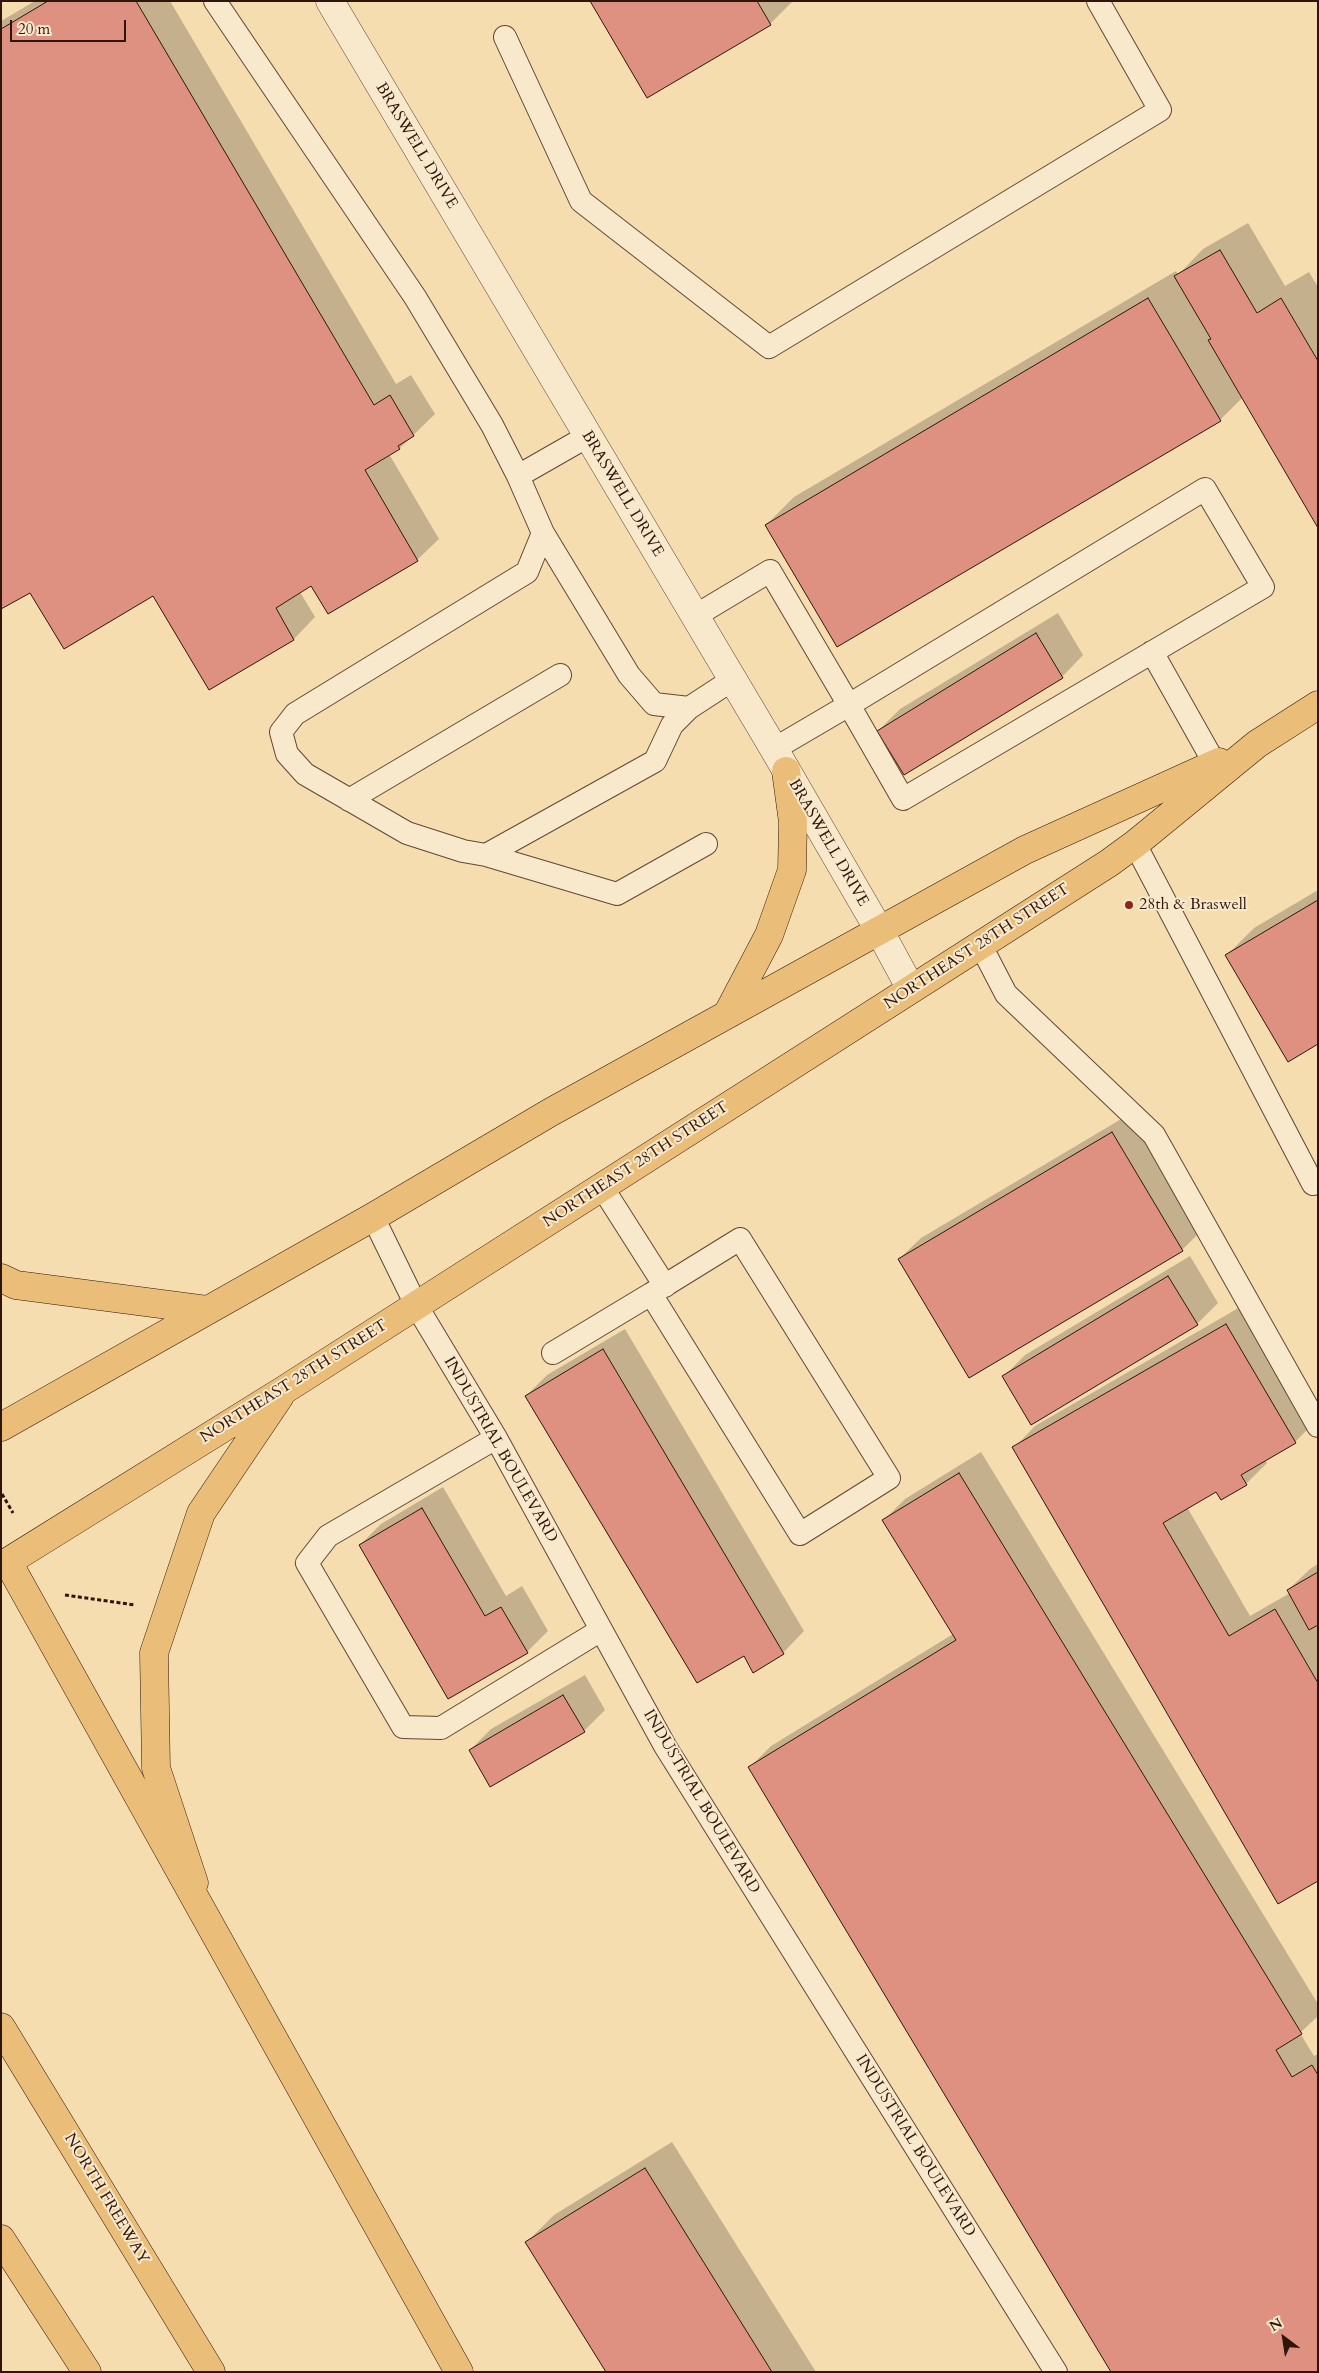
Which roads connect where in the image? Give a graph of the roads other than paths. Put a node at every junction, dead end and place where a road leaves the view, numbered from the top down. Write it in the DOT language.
graph roads {
  1 [pos="216,1"];
  2 [pos="330,1"];
  3 [pos="1098,1"];
  4 [pos="505,37"];
  5 [pos="588,436"];
  6 [pos="518,476"];
  7 [pos="543,533"];
  8 [pos="695,616"];
  9 [pos="1152,652"];
  10 [pos="560,675"];
  11 [pos="732,680"];
  12 [pos="849,704"];
  13 [pos="1318,705"];
  14 [pos="689,708"];
  15 [pos="1257,744"];
  16 [pos="780,760"];
  17 [pos="1215,764"];
  18 [pos="349,800"];
  19 [pos="706,844"];
  20 [pos="1135,844"];
  21 [pos="486,855"];
  22 [pos="879,930"];
  23 [pos="980,944"];
  24 [pos="911,989"];
  25 [pos="728,1013"];
  26 [pos="1318,1181"];
  27 [pos="602,1187"];
  28 [pos="372,1217"];
  29 [pos="1,1278"];
  30 [pos="658,1290"];
  31 [pos="416,1305"];
  32 [pos="207,1310"];
  33 [pos="553,1353"];
  34 [pos="284,1390"];
  35 [pos="1318,1426"];
  36 [pos="1,1427"];
  37 [pos="496,1438"];
  38 [pos="4,1564"];
  39 [pos="601,1630"];
  40 [pos="204,1913"];
  41 [pos="1,2027"];
  42 [pos="1,2239"];
  43 [pos="87,2372"];
  44 [pos="211,2372"];
  45 [pos="459,2372"];
  46 [pos="1056,2372"];
  1 -- 6 [label="lane"];
  2 -- 5 [label="street, BRASWELL DRIVE"];
  3 -- 4 [label="lane"];
  5 -- 6 [label="lane"];
  5 -- 8 [label="street, BRASWELL DRIVE"];
  6 -- 7 [label="lane"];
  7 -- 14 [label="lane"];
  7 -- 18 [label="lane"];
  8 -- 11 [label="street, BRASWELL DRIVE"];
  8 -- 12 [label="lane"];
  9 -- 12 [label="lane"];
  9 -- 12 [label="lane"];
  9 -- 17 [label="lane"];
  10 -- 18 [label="lane"];
  11 -- 14 [label="lane"];
  11 -- 16 [label="street, BRASWELL DRIVE"];
  12 -- 16 [label="lane"];
  13 -- 15 [label="main road, NORTHEAST 28TH STREET"];
  14 -- 21 [label="lane"];
  15 -- 17 [label="main road, NORTHEAST 28TH STREET"];
  15 -- 20 [label="main road, NORTHEAST 28TH STREET"];
  16 -- 22 [label="street, BRASWELL DRIVE"];
  16 -- 25 [label="main road"];
  17 -- 22 [label="main road, NORTHEAST 28TH STREET"];
  18 -- 21 [label="lane"];
  19 -- 21 [label="lane"];
  20 -- 23 [label="main road, NORTHEAST 28TH STREET"];
  20 -- 26 [label="lane"];
  22 -- 24 [label="street, BRASWELL DRIVE"];
  22 -- 25 [label="main road, NORTHEAST 28TH STREET"];
  23 -- 24 [label="main road, NORTHEAST 28TH STREET"];
  23 -- 35 [label="lane"];
  24 -- 27 [label="main road, NORTHEAST 28TH STREET"];
  25 -- 28 [label="main road, NORTHEAST 28TH STREET"];
  27 -- 30 [label="lane"];
  27 -- 31 [label="main road, NORTHEAST 28TH STREET"];
  28 -- 31 [label="lane, INDUSTRIAL BOULEVARD"];
  28 -- 32 [label="main road, NORTHEAST 28TH STREET"];
  29 -- 32 [label="main road"];
  30 -- 30 [label="lane"];
  30 -- 33 [label="lane"];
  31 -- 34 [label="main road, NORTHEAST 28TH STREET"];
  31 -- 37 [label="lane, INDUSTRIAL BOULEVARD"];
  32 -- 36 [label="main road, NORTHEAST 28TH STREET"];
  34 -- 38 [label="main road, NORTHEAST 28TH STREET"];
  34 -- 40 [label="main road"];
  37 -- 39 [label="lane, INDUSTRIAL BOULEVARD"];
  37 -- 39 [label="lane"];
  38 -- 40 [label="main road"];
  39 -- 46 [label="lane, INDUSTRIAL BOULEVARD"];
  40 -- 45 [label="main road"];
  41 -- 44 [label="main road, NORTH FREEWAY"];
  42 -- 43 [label="main road"];
}
